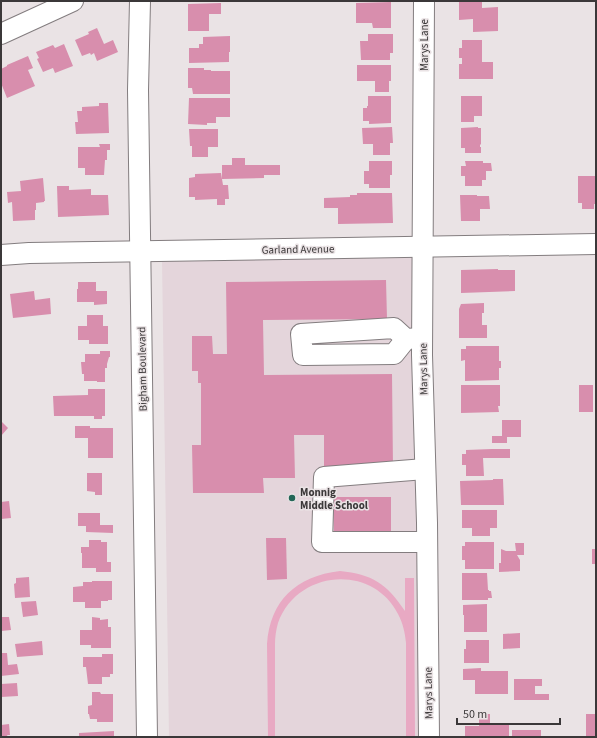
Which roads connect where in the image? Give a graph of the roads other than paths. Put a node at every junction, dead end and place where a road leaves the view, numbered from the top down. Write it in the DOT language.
graph roads {
  1 [pos="73,1"];
  2 [pos="140,1"];
  3 [pos="424,1"];
  4 [pos="1,34"];
  5 [pos="596,244"];
  6 [pos="422,247"];
  7 [pos="140,252"];
  8 [pos="1,255"];
  9 [pos="425,469"];
  10 [pos="427,542"];
  11 [pos="146,737"];
  12 [pos="429,737"];
  1 -- 4 [label="street"];
  2 -- 7 [label="street, Bigham Boulevard"];
  3 -- 6 [label="street, Marys Lane"];
  5 -- 6 [label="street, Garland Avenue"];
  6 -- 7 [label="street, Garland Avenue"];
  6 -- 9 [label="street, Marys Lane"];
  7 -- 8 [label="street, Garland Avenue"];
  7 -- 11 [label="street, Bigham Boulevard"];
  9 -- 10 [label="street, Marys Lane"];
  9 -- 10 [label="street"];
  10 -- 12 [label="street, Marys Lane"];
}
